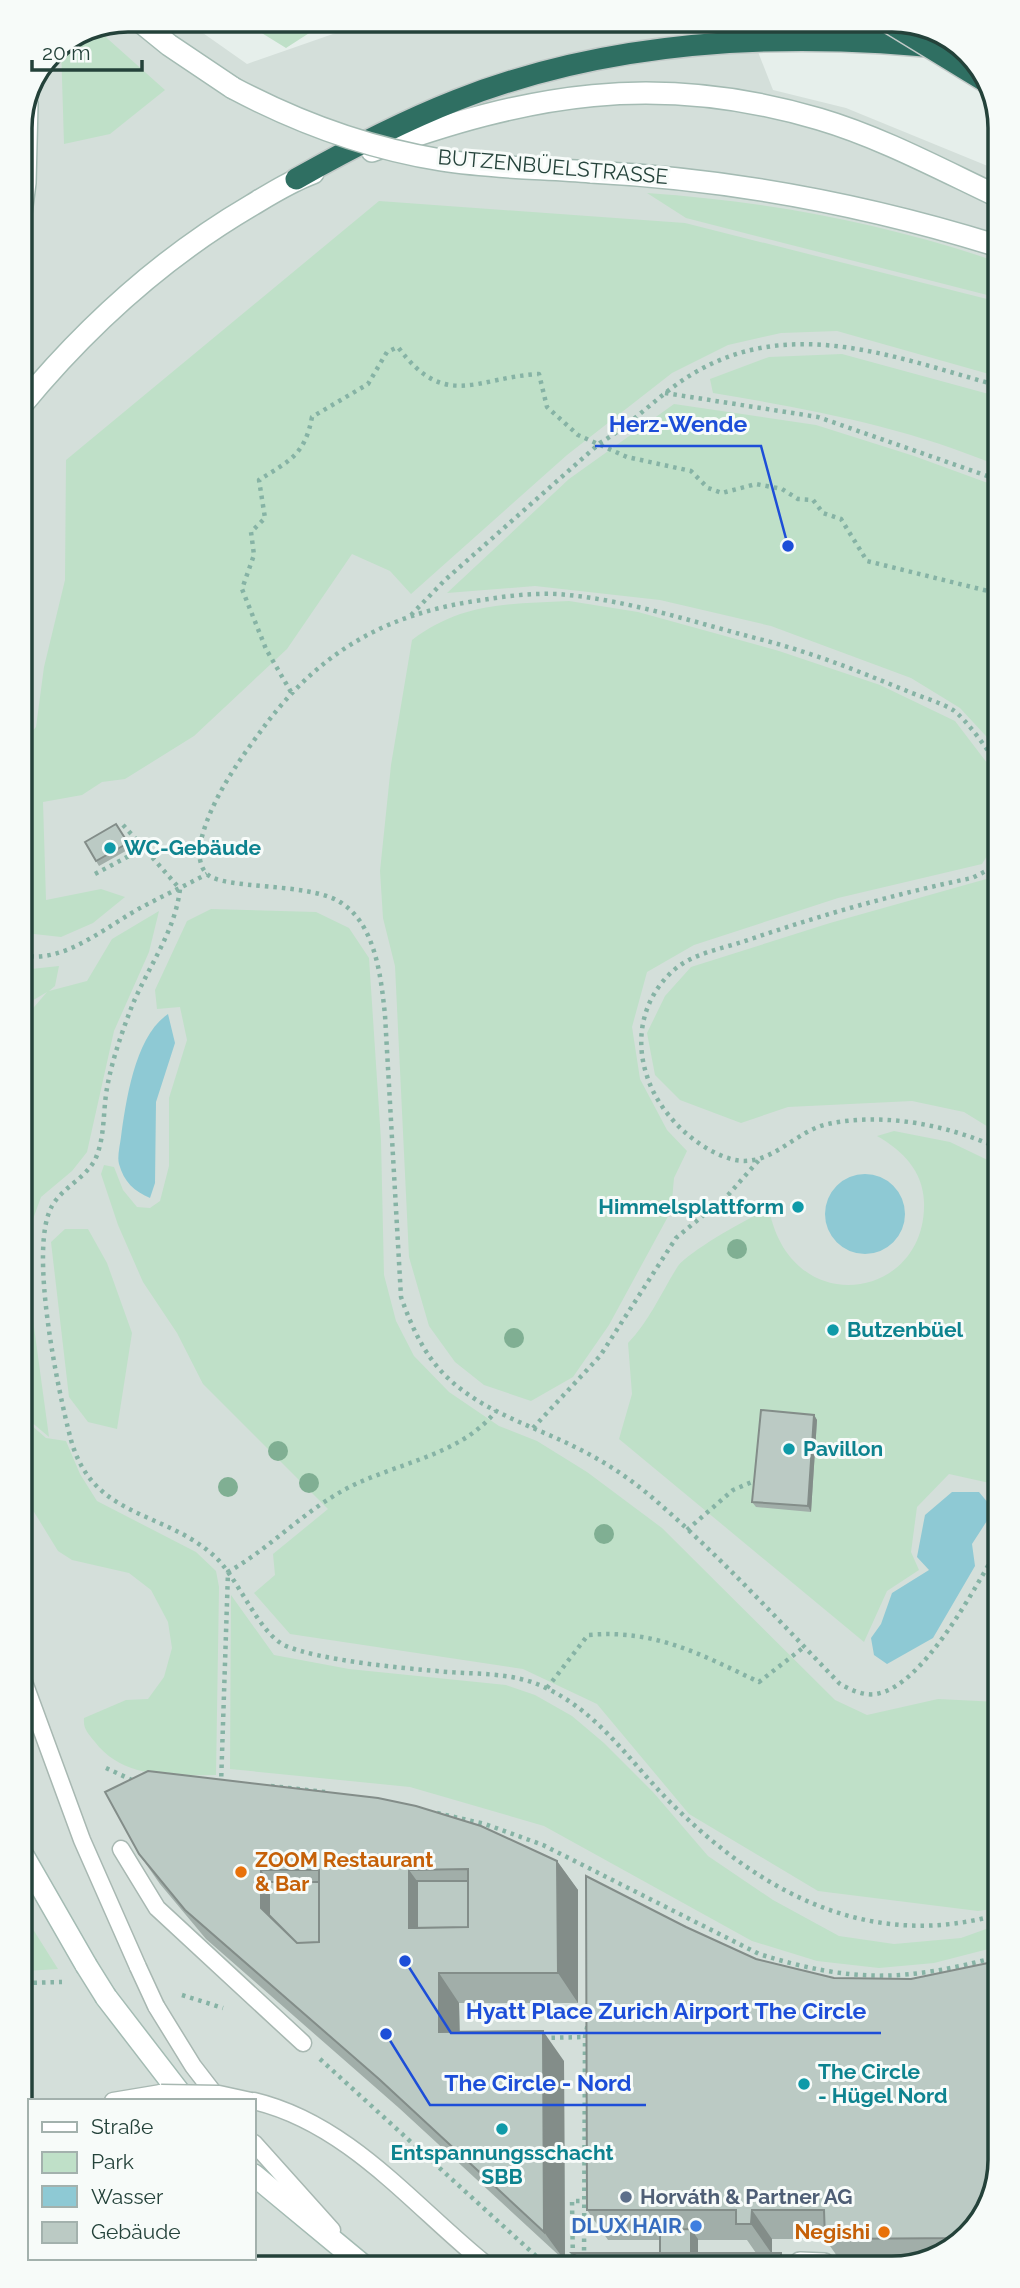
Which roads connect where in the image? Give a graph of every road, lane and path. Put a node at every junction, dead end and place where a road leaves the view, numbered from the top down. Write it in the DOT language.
graph roads {
  1 [pos="153,31"];
  2 [pos="908,33"];
  3 [pos="947,48"];
  4 [pos="971,72"];
  5 [pos="296,179"];
  6 [pos="988,192"];
  7 [pos="988,243"];
  8 [pos="988,383"];
  9 [pos="664,393"];
  10 [pos="32,394"];
  11 [pos="600,443"];
  12 [pos="988,476"];
  13 [pos="988,591"];
  14 [pos="410,616"];
  15 [pos="291,692"];
  16 [pos="988,753"];
  17 [pos="123,825"];
  18 [pos="144,848"];
  19 [pos="988,870"];
  20 [pos="94,874"];
  21 [pos="207,874"];
  22 [pos="180,889"];
  23 [pos="32,956"];
  24 [pos="826,1124"];
  25 [pos="828,1132"];
  26 [pos="988,1144"];
  27 [pos="760,1159"];
  28 [pos="496,1411"];
  29 [pos="533,1427"];
  30 [pos="759,1479"];
  31 [pos="687,1530"];
  32 [pos="988,1565"];
  33 [pos="228,1572"];
  34 [pos="804,1647"];
  35 [pos="547,1688"];
  36 [pos="31,1702"];
  37 [pos="106,1768"];
  38 [pos="142,1782"];
  39 [pos="208,1786"];
  40 [pos="221,1786"];
  41 [pos="235,1786"];
  42 [pos="263,1786"];
  43 [pos="335,1793"];
  44 [pos="435,1812"];
  45 [pos="121,1849"];
  46 [pos="593,1867"];
  47 [pos="31,1871"];
  48 [pos="593,1877"];
  49 [pos="988,1916"];
  50 [pos="988,1959"];
  51 [pos="590,2013"];
  52 [pos="584,2037"];
  53 [pos="529,2038"];
  54 [pos="303,2043"];
  55 [pos="121,2099"];
  56 [pos="184,2099"];
  57 [pos="218,2099"];
  58 [pos="239,2099"];
  59 [pos="256,2102"];
  60 [pos="256,2145"];
  61 [pos="256,2177"];
  62 [pos="583,2201"];
  63 [pos="353,2256"];
  64 [pos="357,2256"];
  65 [pos="476,2256"];
  66 [pos="536,2256"];
  67 [pos="573,2256"];
  68 [pos="584,2256"];
  1 -- 7 [label="main road, BUTZENBÜELSTRASSE, bridge"];
  2 -- 4 [label="highway, bridge"];
  3 -- 5 [label="highway"];
  5 -- 6 [label="main road"];
  5 -- 10 [label="main road"];
  8 -- 9 [label="path"];
  9 -- 11 [label="path"];
  9 -- 12 [label="path"];
  11 -- 13 [label="path"];
  11 -- 14 [label="path"];
  11 -- 15 [label="path"];
  14 -- 15 [label="path"];
  14 -- 16 [label="path"];
  15 -- 21 [label="path"];
  17 -- 18 [label="path"];
  18 -- 20 [label="path"];
  18 -- 22 [label="path"];
  19 -- 27 [label="path"];
  21 -- 22 [label="path"];
  21 -- 28 [label="path"];
  22 -- 23 [label="path"];
  22 -- 33 [label="path"];
  24 -- 25 [label="path"];
  24 -- 26 [label="path"];
  24 -- 27 [label="path"];
  27 -- 29 [label="path"];
  28 -- 29 [label="path"];
  28 -- 33 [label="path"];
  29 -- 31 [label="path"];
  30 -- 31 [label="path"];
  31 -- 34 [label="path"];
  32 -- 34 [label="path"];
  33 -- 35 [label="path"];
  33 -- 40 [label="path"];
  34 -- 35 [label="path"];
  35 -- 49 [label="path"];
  36 -- 57 [label="lane, bridge"];
  37 -- 38 [label="path"];
  39 -- 40 [label="path"];
  40 -- 41 [label="path"];
  42 -- 43 [label="path"];
  44 -- 46 [label="path"];
  45 -- 54 [label="lane"];
  46 -- 48 [label="path"];
  46 -- 50 [label="path"];
  47 -- 56 [label="main road, bridge"];
  51 -- 52 [label="path"];
  52 -- 53 [label="path"];
  52 -- 62 [label="path"];
  54 -- 66 [label="path"];
  55 -- 58 [label="lane, bridge"];
  59 -- 65 [label="lane"];
  60 -- 64 [label="lane"];
  61 -- 63 [label="main road"];
  62 -- 67 [label="path"];
  62 -- 68 [label="path"];
}
